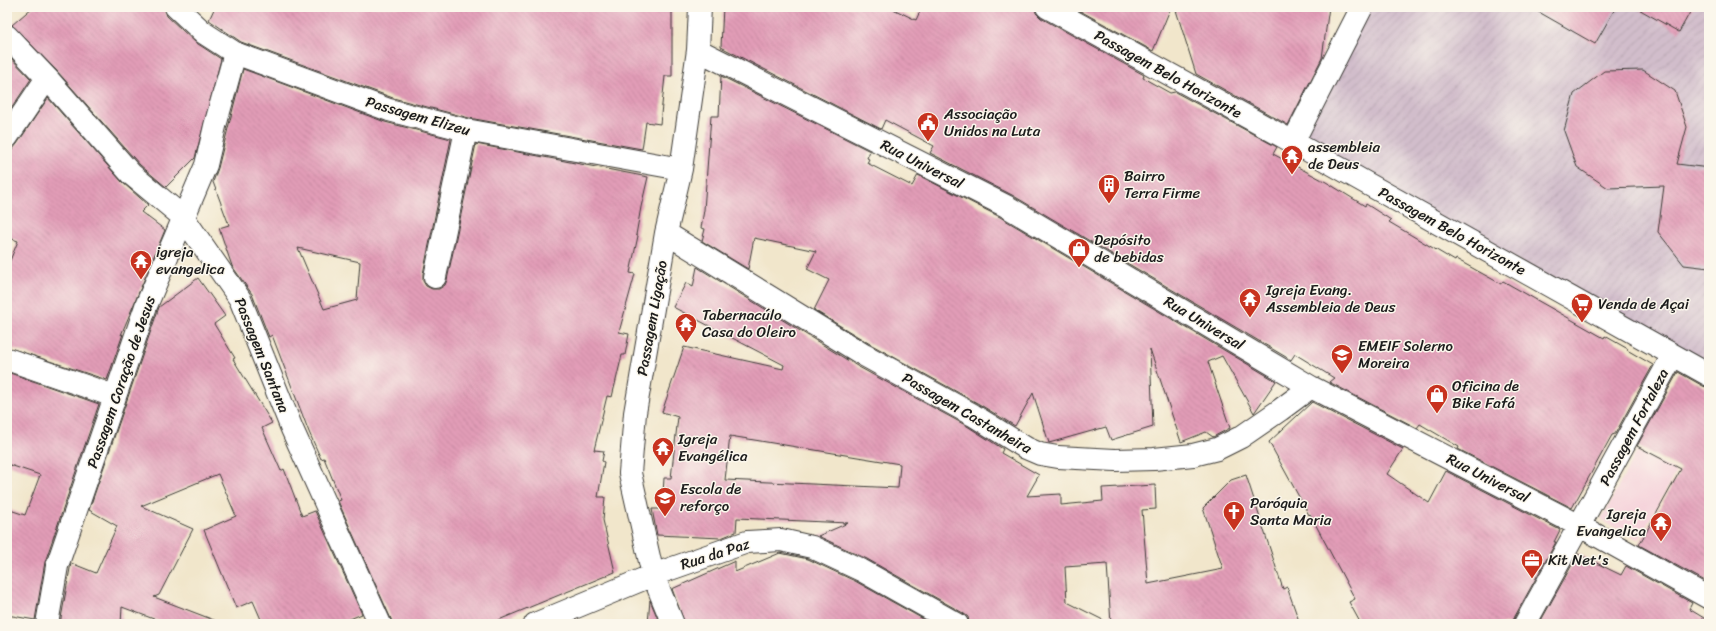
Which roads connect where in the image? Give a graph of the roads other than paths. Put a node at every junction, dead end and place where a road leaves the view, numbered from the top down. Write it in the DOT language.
graph roads {
  1 [pos="176,7"];
  2 [pos="700,7"];
  3 [pos="1047,7"];
  4 [pos="1362,7"];
  5 [pos="7,36"];
  6 [pos="698,50"];
  7 [pos="235,53"];
  8 [pos="48,78"];
  9 [pos="466,130"];
  10 [pos="7,137"];
  11 [pos="1293,142"];
  12 [pos="681,169"];
  13 [pos="183,217"];
  14 [pos="666,233"];
  15 [pos="435,277"];
  16 [pos="1673,355"];
  17 [pos="7,359"];
  18 [pos="1709,375"];
  19 [pos="1311,386"];
  20 [pos="114,396"];
  21 [pos="1580,526"];
  22 [pos="653,575"];
  23 [pos="1709,598"];
  24 [pos="47,624"];
  25 [pos="380,624"];
  26 [pos="535,624"];
  27 [pos="673,624"];
  28 [pos="957,624"];
  29 [pos="1525,624"];
  1 -- 7 [label="street, Passagem Elizeu"];
  2 -- 6 [label="street, Passagem Ligação"];
  3 -- 11 [label="street, Passagem Belo Horizonte"];
  4 -- 11 [label="street"];
  5 -- 8 [label="street, Passagem Santana"];
  6 -- 12 [label="street, Passagem Ligação"];
  6 -- 19 [label="street, Rua Universal"];
  7 -- 9 [label="street, Passagem Elizeu"];
  7 -- 13 [label="street, Passagem Coração de Jesus"];
  8 -- 10 [label="street"];
  8 -- 13 [label="street, Passagem Santana"];
  9 -- 12 [label="street, Passagem Elizeu"];
  9 -- 15 [label="street"];
  11 -- 16 [label="street, Passagem Belo Horizonte"];
  12 -- 14 [label="street, Passagem Ligação"];
  13 -- 20 [label="street, Passagem Coração de Jesus"];
  13 -- 25 [label="street, Passagem Santana"];
  14 -- 19 [label="street, Passagem Castanheira"];
  14 -- 22 [label="street, Passagem Ligação"];
  16 -- 18 [label="street, Passagem Belo Horizonte"];
  16 -- 21 [label="street, Passagem Fortaleza"];
  17 -- 20 [label="street"];
  19 -- 21 [label="street, Rua Universal"];
  20 -- 24 [label="street, Passagem Coração de Jesus"];
  21 -- 23 [label="street, Rua Universal"];
  21 -- 29 [label="street, Passagem Fortaleza"];
  22 -- 26 [label="street, Rua da Paz"];
  22 -- 27 [label="street, Passagem Ligação"];
  22 -- 28 [label="street, Rua da Paz"];
}
